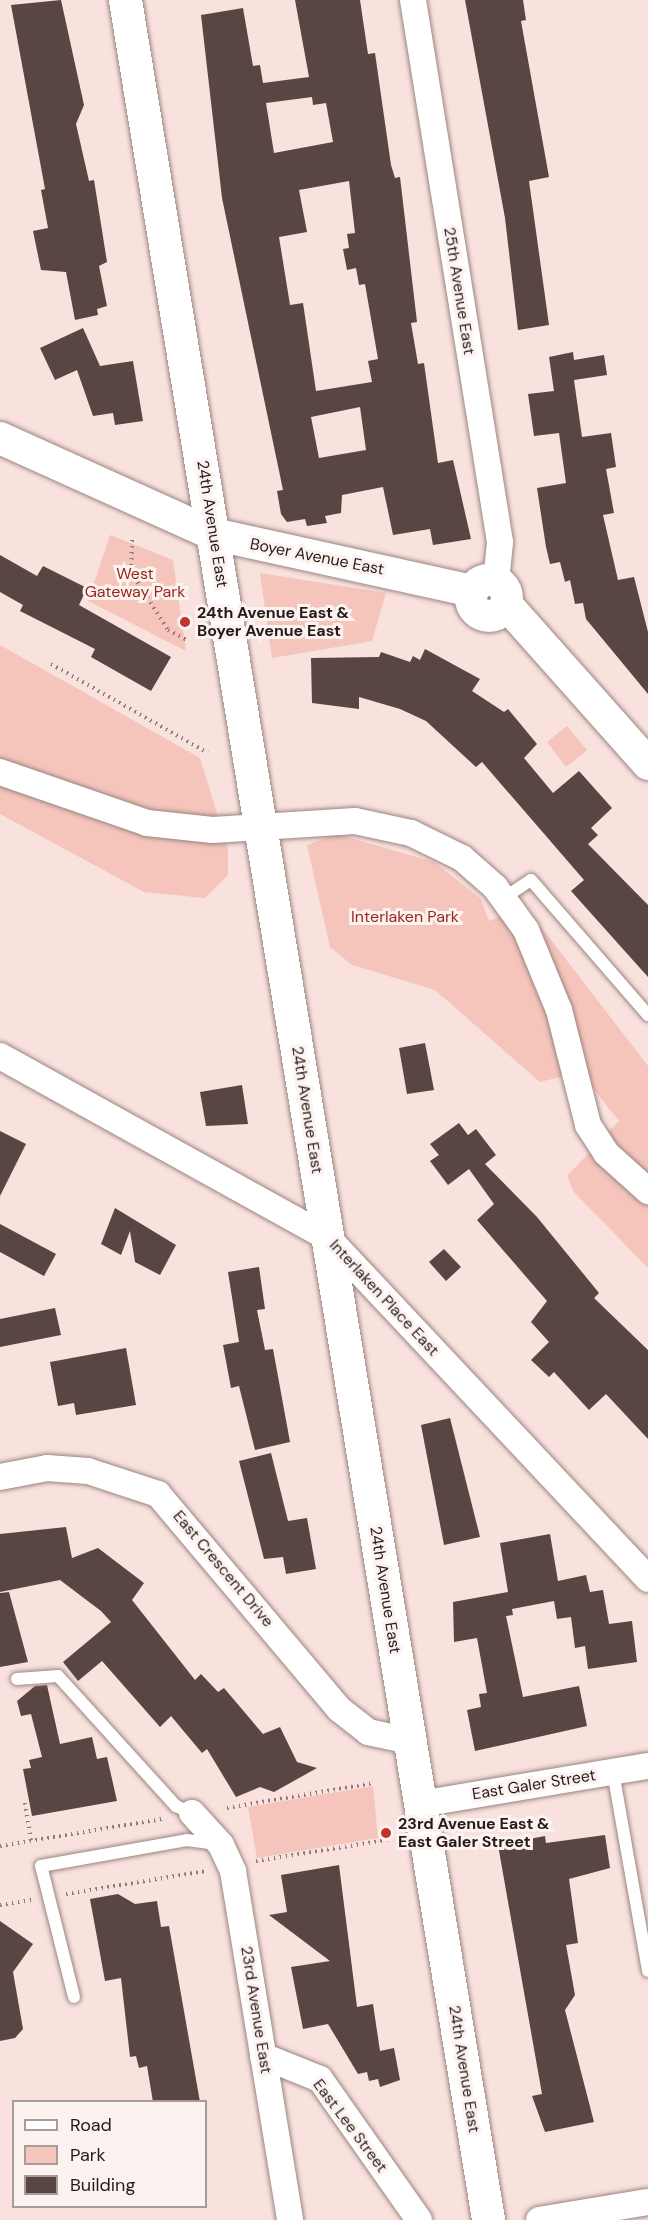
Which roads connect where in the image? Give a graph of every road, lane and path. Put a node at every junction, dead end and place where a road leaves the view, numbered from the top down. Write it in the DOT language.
graph roads {
  1 [pos="125,0"];
  2 [pos="413,0"];
  3 [pos="0,438"];
  4 [pos="213,534"];
  5 [pos="132,540"];
  6 [pos="492,592"];
  7 [pos="189,641"];
  8 [pos="51,664"];
  9 [pos="208,753"];
  10 [pos="648,764"];
  11 [pos="0,772"];
  12 [pos="260,825"];
  13 [pos="504,898"];
  14 [pos="648,1015"];
  15 [pos="0,1056"];
  16 [pos="648,1191"];
  17 [pos="327,1237"];
  18 [pos="0,1477"];
  19 [pos="648,1580"];
  20 [pos="17,1679"];
  21 [pos="410,1741"];
  22 [pos="648,1766"];
  23 [pos="613,1772"];
  24 [pos="374,1783"];
  25 [pos="25,1803"];
  26 [pos="420,1804"];
  27 [pos="227,1808"];
  28 [pos="192,1814"];
  29 [pos="164,1818"];
  30 [pos="31,1840"];
  31 [pos="387,1840"];
  32 [pos="221,1845"];
  33 [pos="0,1846"];
  34 [pos="246,1863"];
  35 [pos="214,1869"];
  36 [pos="48,1891"];
  37 [pos="0,1905"];
  38 [pos="648,1971"];
  39 [pos="74,1997"];
  40 [pos="263,2056"];
  41 [pos="648,2202"];
  42 [pos="290,2220"];
  43 [pos="419,2220"];
  44 [pos="488,2220"];
  45 [pos="539,2220"];
  1 -- 4 [label="main road, 24th Avenue East"];
  2 -- 6 [label="street, 25th Avenue East"];
  3 -- 4 [label="street, Boyer Avenue East"];
  4 -- 6 [label="street, Boyer Avenue East"];
  4 -- 12 [label="main road, 24th Avenue East"];
  5 -- 7 [label="path"];
  6 -- 10 [label="street"];
  8 -- 9 [label="path"];
  11 -- 12 [label="street"];
  12 -- 13 [label="street"];
  12 -- 17 [label="main road, 24th Avenue East"];
  13 -- 14 [label="lane"];
  13 -- 16 [label="street"];
  15 -- 17 [label="street, Interlaken Place East"];
  17 -- 19 [label="street, Interlaken Place East"];
  17 -- 21 [label="main road, 24th Avenue East"];
  18 -- 21 [label="street, East Crescent Drive"];
  20 -- 28 [label="lane"];
  21 -- 26 [label="main road, 24th Avenue East"];
  22 -- 23 [label="street, East Galer Street"];
  23 -- 26 [label="street, East Galer Street"];
  23 -- 38 [label="lane"];
  24 -- 27 [label="path"];
  25 -- 30 [label="path"];
  26 -- 44 [label="main road, 24th Avenue East"];
  28 -- 32 [label="street, 23rd Avenue East"];
  29 -- 30 [label="path"];
  30 -- 33 [label="path"];
  31 -- 34 [label="path"];
  32 -- 36 [label="lane"];
  32 -- 40 [label="street, 23rd Avenue East"];
  35 -- 36 [label="path"];
  36 -- 37 [label="path"];
  36 -- 39 [label="lane"];
  40 -- 42 [label="street, 23rd Avenue East"];
  40 -- 43 [label="street, East Lee Street"];
  41 -- 45 [label="street"];
}
